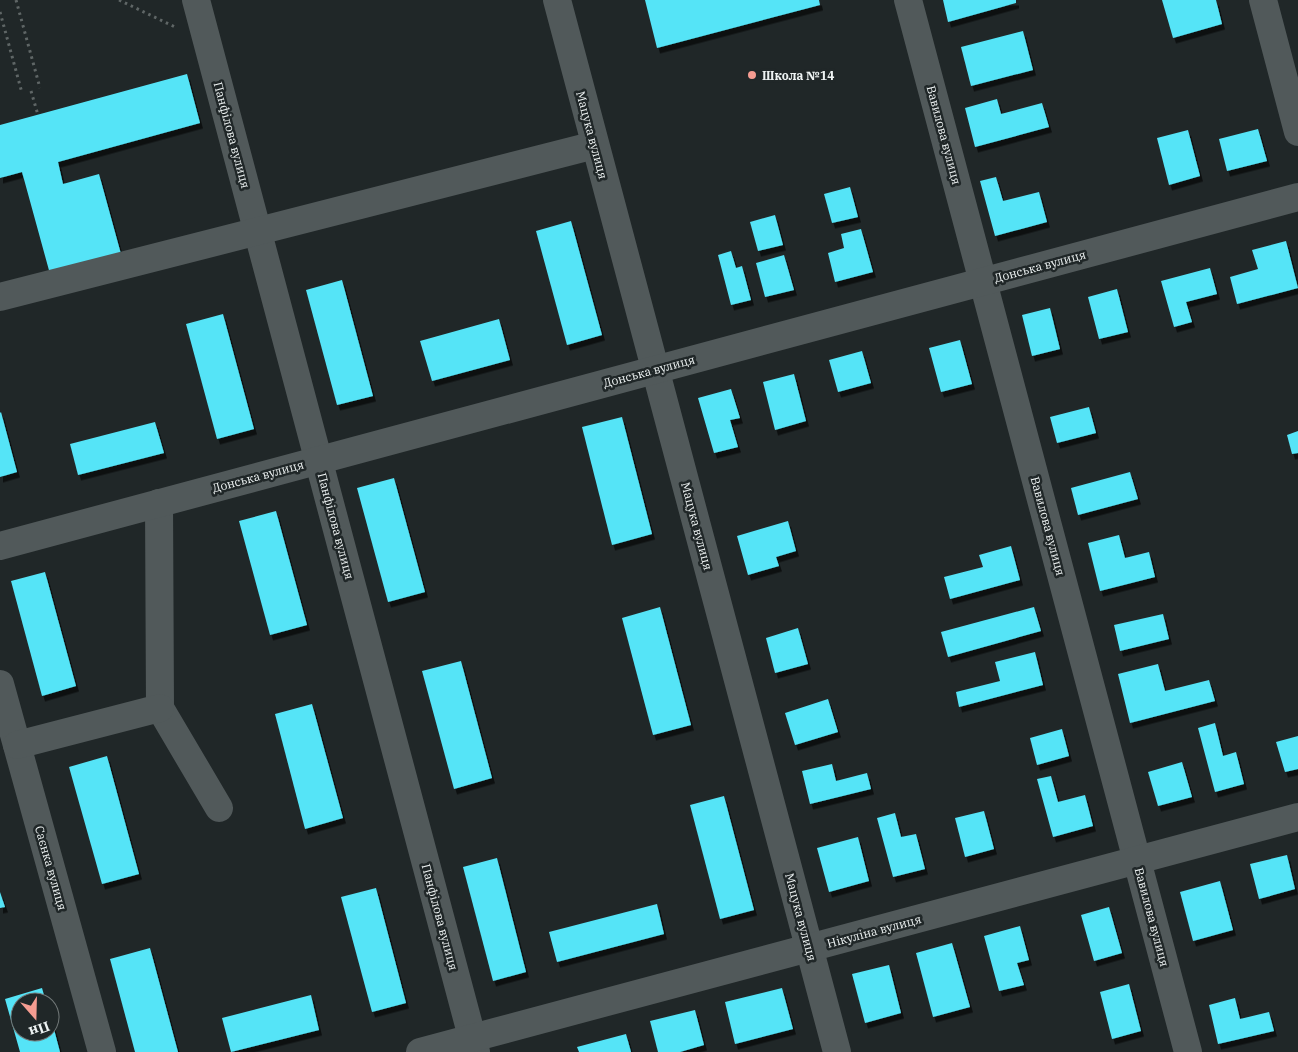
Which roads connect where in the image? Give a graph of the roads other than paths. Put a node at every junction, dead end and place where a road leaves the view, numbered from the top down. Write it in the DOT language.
graph roads {
  1 [pos="196,0"];
  2 [pos="556,0"];
  3 [pos="908,0"];
  4 [pos="1262,0"];
  5 [pos="1298,132"];
  6 [pos="595,145"];
  7 [pos="1298,197"];
  8 [pos="258,232"];
  9 [pos="983,282"];
  10 [pos="0,297"];
  11 [pos="655,370"];
  12 [pos="318,460"];
  13 [pos="159,503"];
  14 [pos="0,546"];
  15 [pos="0,684"];
  16 [pos="160,708"];
  17 [pos="17,745"];
  18 [pos="219,808"];
  19 [pos="1298,817"];
  20 [pos="1137,860"];
  21 [pos="809,948"];
  22 [pos="474,1045"];
  23 [pos="102,1052"];
  24 [pos="420,1052"];
  25 [pos="837,1052"];
  26 [pos="1188,1052"];
  1 -- 8 [label="street, Панфілова вулиця"];
  2 -- 6 [label="street, Мацука вулиця"];
  3 -- 9 [label="street, Вавилова вулиця"];
  4 -- 5 [label="street"];
  6 -- 8 [label="street"];
  6 -- 11 [label="street, Мацука вулиця"];
  7 -- 9 [label="street, Донська вулиця"];
  8 -- 10 [label="street"];
  8 -- 12 [label="street, Панфілова вулиця"];
  9 -- 11 [label="street, Донська вулиця"];
  9 -- 20 [label="street, Вавилова вулиця"];
  11 -- 12 [label="street, Донська вулиця"];
  11 -- 21 [label="street, Мацука вулиця"];
  12 -- 13 [label="street, Донська вулиця"];
  12 -- 22 [label="street, Панфілова вулиця"];
  13 -- 14 [label="street, Донська вулиця"];
  13 -- 16 [label="street"];
  15 -- 17 [label="street, Саєнка вулиця"];
  16 -- 17 [label="street"];
  16 -- 18 [label="street"];
  17 -- 23 [label="street, Саєнка вулиця"];
  19 -- 20 [label="street, Нікуліна вулиця"];
  20 -- 21 [label="street, Нікуліна вулиця"];
  20 -- 26 [label="street, Вавилова вулиця"];
  21 -- 22 [label="street, Нікуліна вулиця"];
  21 -- 25 [label="street, Мацука вулиця"];
  22 -- 24 [label="street, Нікуліна вулиця"];
}
